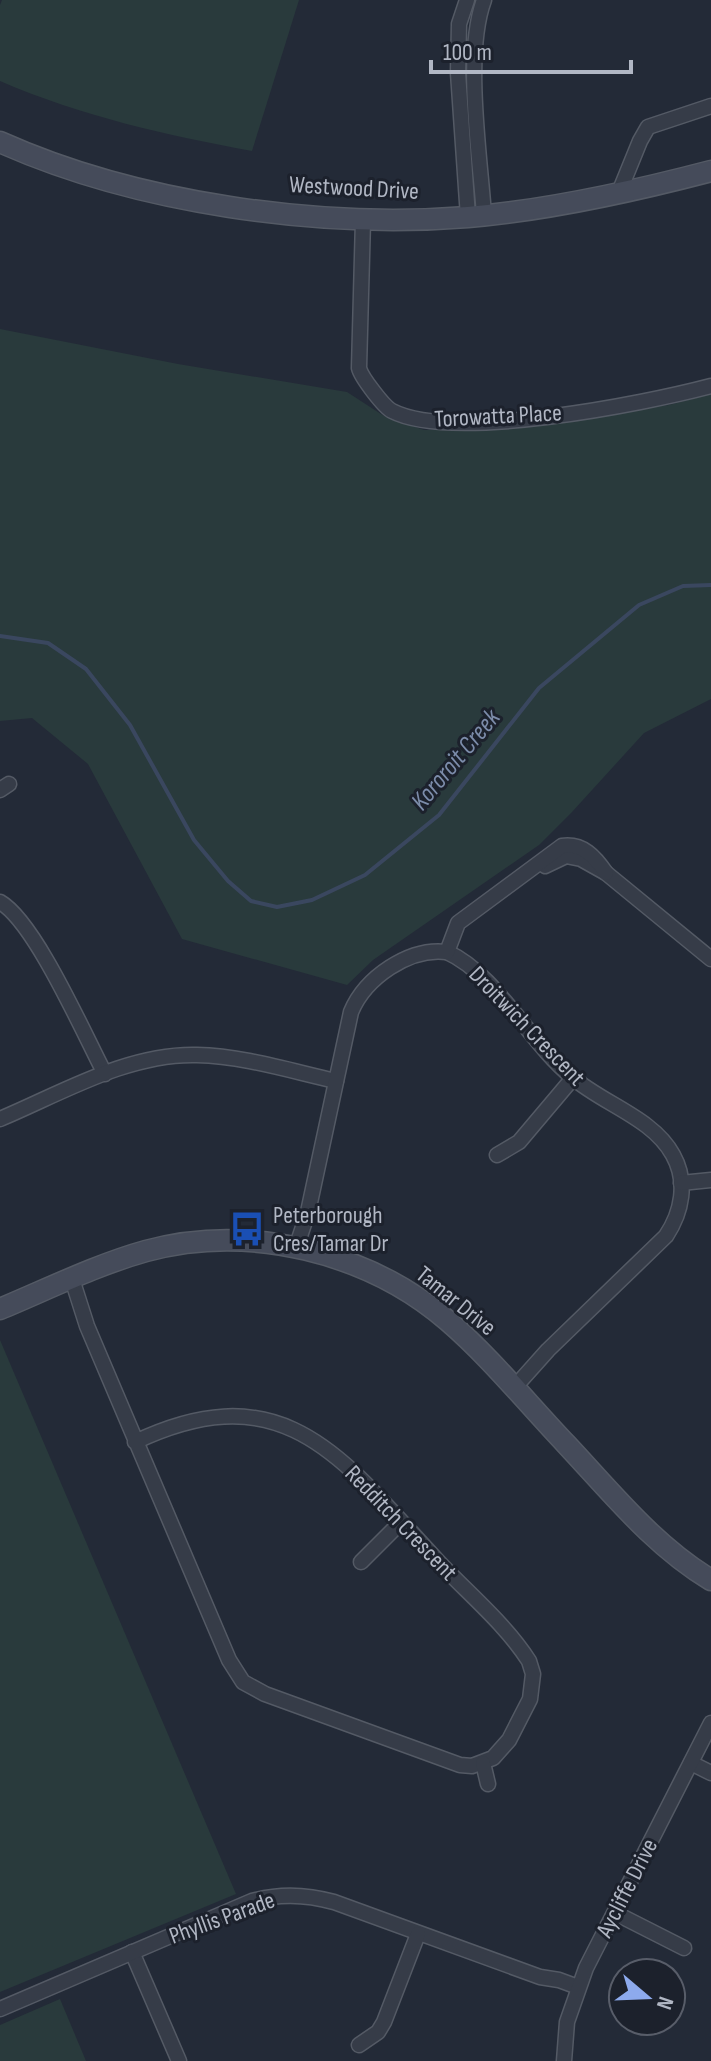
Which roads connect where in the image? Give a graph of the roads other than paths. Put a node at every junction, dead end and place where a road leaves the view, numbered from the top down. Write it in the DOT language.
graph roads {
  1 [pos="467,0"];
  2 [pos="484,0"];
  3 [pos="711,106"];
  4 [pos="0,142"];
  5 [pos="711,171"];
  6 [pos="618,195"];
  7 [pos="476,216"];
  8 [pos="363,220"];
  9 [pos="711,386"];
  10 [pos="0,902"];
  11 [pos="447,952"];
  12 [pos="711,959"];
  13 [pos="105,1074"];
  14 [pos="573,1078"];
  15 [pos="336,1081"];
  16 [pos="0,1119"];
  17 [pos="497,1155"];
  18 [pos="711,1180"];
  19 [pos="681,1183"];
  20 [pos="300,1249"];
  21 [pos="67,1281"];
  22 [pos="0,1309"];
  23 [pos="511,1385"];
  24 [pos="135,1442"];
  25 [pos="401,1522"];
  26 [pos="361,1562"];
  27 [pos="711,1580"];
  28 [pos="711,1723"];
  29 [pos="483,1763"];
  30 [pos="691,1763"];
  31 [pos="711,1773"];
  32 [pos="488,1784"];
  33 [pos="615,1913"];
  34 [pos="418,1934"];
  35 [pos="684,1948"];
  36 [pos="132,1952"];
  37 [pos="576,1991"];
  38 [pos="0,2009"];
  39 [pos="359,2045"];
  40 [pos="179,2061"];
  41 [pos="564,2061"];
  1 -- 7 [label="street"];
  2 -- 7 [label="street"];
  3 -- 6 [label="street"];
  4 -- 8 [label="street, Westwood Drive"];
  5 -- 6 [label="street, Westwood Drive"];
  6 -- 7 [label="street, Westwood Drive"];
  7 -- 8 [label="street, Westwood Drive"];
  8 -- 9 [label="street, Torowatta Place"];
  10 -- 13 [label="street"];
  11 -- 12 [label="street"];
  11 -- 14 [label="street, Droitwich Crescent"];
  11 -- 15 [label="street"];
  13 -- 15 [label="street"];
  13 -- 16 [label="street"];
  14 -- 17 [label="street"];
  14 -- 19 [label="street, Droitwich Crescent"];
  15 -- 20 [label="street"];
  18 -- 19 [label="street"];
  19 -- 23 [label="street"];
  20 -- 21 [label="street, Tamar Drive"];
  20 -- 23 [label="street, Tamar Drive"];
  21 -- 22 [label="street, Tamar Drive"];
  21 -- 24 [label="street"];
  23 -- 27 [label="street, Tamar Drive"];
  24 -- 25 [label="street, Redditch Crescent"];
  24 -- 29 [label="street"];
  25 -- 26 [label="street"];
  25 -- 29 [label="street, Redditch Crescent"];
  28 -- 30 [label="street, Aycliffe Drive"];
  29 -- 32 [label="street"];
  30 -- 31 [label="street"];
  30 -- 33 [label="street, Aycliffe Drive"];
  33 -- 35 [label="street"];
  33 -- 37 [label="street, Aycliffe Drive"];
  34 -- 36 [label="street, Phyllis Parade"];
  34 -- 37 [label="street, Phyllis Parade"];
  34 -- 39 [label="street"];
  36 -- 38 [label="street, Phyllis Parade"];
  36 -- 40 [label="street"];
  37 -- 41 [label="street, Aycliffe Drive"];
}
